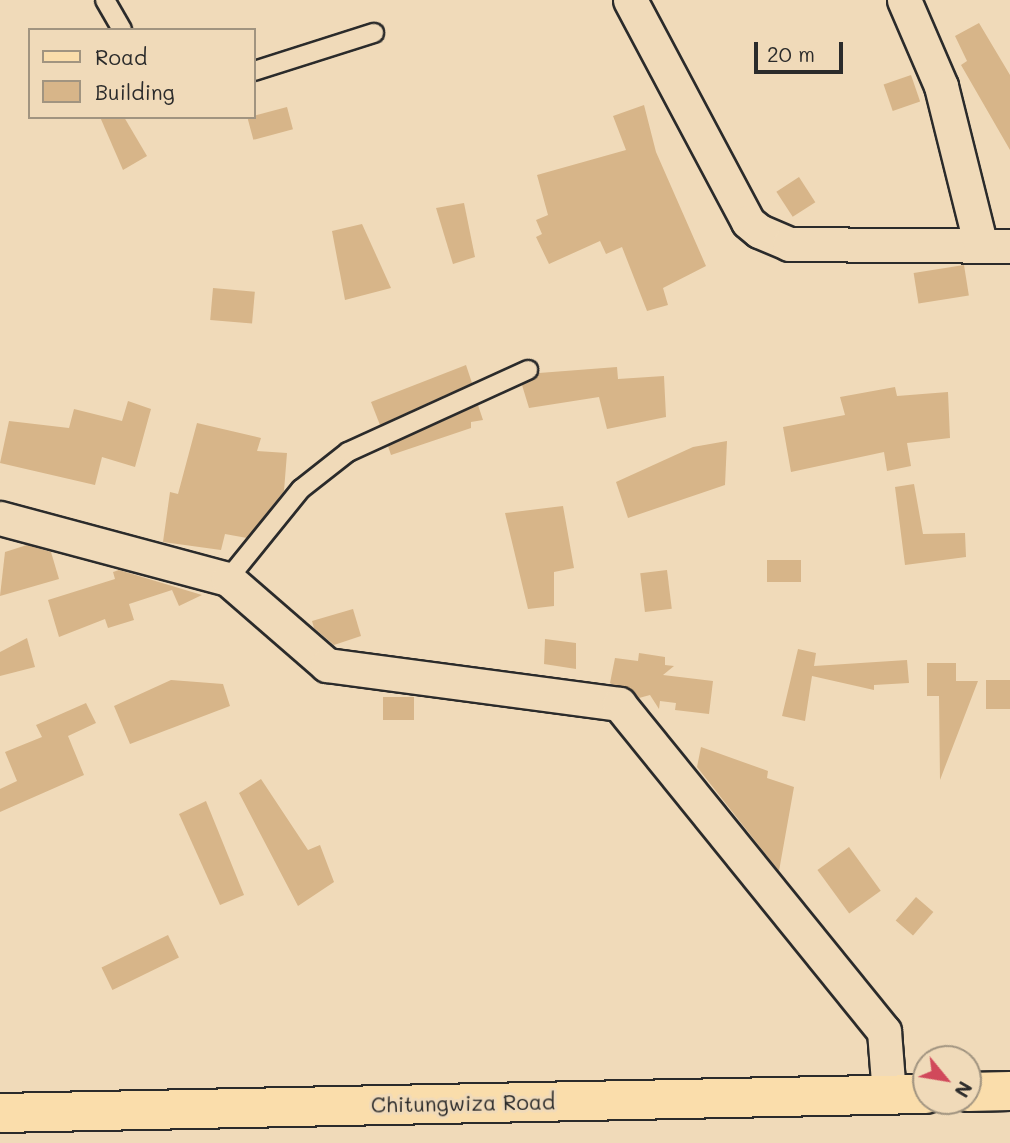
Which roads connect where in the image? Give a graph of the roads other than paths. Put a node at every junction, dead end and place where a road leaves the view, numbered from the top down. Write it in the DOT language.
graph roads {
  1 [pos="105,0"];
  2 [pos="630,0"];
  3 [pos="904,0"];
  4 [pos="121,28"];
  5 [pos="374,33"];
  6 [pos="256,70"];
  7 [pos="996,246"];
  8 [pos="528,370"];
  9 [pos="0,517"];
  10 [pos="228,579"];
  11 [pos="1010,1091"];
  12 [pos="982,1092"];
  13 [pos="907,1094"];
  14 [pos="0,1112"];
  1 -- 4 [label="lane"];
  2 -- 7 [label="street"];
  3 -- 7 [label="street"];
  5 -- 6 [label="lane"];
  8 -- 10 [label="lane"];
  9 -- 10 [label="street"];
  10 -- 13 [label="street"];
  11 -- 12 [label="main road"];
  13 -- 14 [label="main road, Chitungwiza Road"];
}
